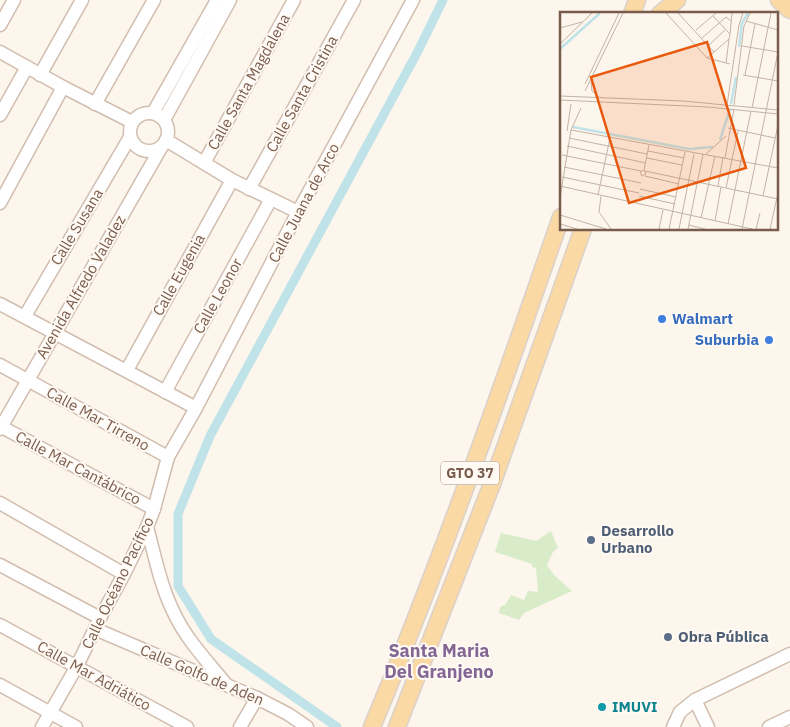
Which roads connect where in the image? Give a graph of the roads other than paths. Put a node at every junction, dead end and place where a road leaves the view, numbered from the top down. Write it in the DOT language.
graph roads {
  1 [pos="14,0"];
  2 [pos="82,0"];
  3 [pos="154,0"];
  4 [pos="217,0"];
  5 [pos="230,0"];
  6 [pos="294,0"];
  7 [pos="354,0"];
  8 [pos="664,0"];
  9 [pos="677,0"];
  10 [pos="779,0"];
  11 [pos="410,1"];
  12 [pos="790,10"];
  13 [pos="660,12"];
  14 [pos="662,12"];
  15 [pos="0,25"];
  16 [pos="0,52"];
  17 [pos="27,67"];
  18 [pos="40,75"];
  19 [pos="63,87"];
  20 [pos="95,104"];
  21 [pos="153,113"];
  22 [pos="0,115"];
  23 [pos="164,120"];
  24 [pos="132,122"];
  25 [pos="130,137"];
  26 [pos="164,143"];
  27 [pos="204,163"];
  28 [pos="232,180"];
  29 [pos="249,189"];
  30 [pos="270,199"];
  31 [pos="0,203"];
  32 [pos="298,212"];
  33 [pos="560,220"];
  34 [pos="583,230"];
  35 [pos="0,304"];
  36 [pos="24,316"];
  37 [pos="55,333"];
  38 [pos="0,365"];
  39 [pos="127,370"];
  40 [pos="28,380"];
  41 [pos="165,392"];
  42 [pos="196,408"];
  43 [pos="0,427"];
  44 [pos="168,457"];
  45 [pos="0,503"];
  46 [pos="154,509"];
  47 [pos="147,527"];
  48 [pos="0,565"];
  49 [pos="124,574"];
  50 [pos="97,623"];
  51 [pos="0,625"];
  52 [pos="790,654"];
  53 [pos="77,666"];
  54 [pos="0,685"];
  55 [pos="227,685"];
  56 [pos="257,698"];
  57 [pos="695,700"];
  58 [pos="50,712"];
  59 [pos="790,717"];
  60 [pos="42,727"];
  61 [pos="76,727"];
  62 [pos="187,727"];
  63 [pos="240,727"];
  64 [pos="307,727"];
  65 [pos="373,727"];
  66 [pos="397,727"];
  67 [pos="673,727"];
  68 [pos="708,727"];
  69 [pos="769,727"];
  1 -- 15 [label="street"];
  2 -- 18 [label="street"];
  3 -- 20 [label="street"];
  4 -- 21 [label="street"];
  5 -- 23 [label="street"];
  6 -- 27 [label="street, Calle Santa Magdalena"];
  7 -- 29 [label="street, Calle Santa Cristina"];
  8 -- 13 [label="main road"];
  9 -- 14 [label="main road"];
  10 -- 12 [label="main road"];
  11 -- 32 [label="street, Calle Juana de Arco"];
  16 -- 17 [label="street"];
  17 -- 18 [label="street"];
  17 -- 22 [label="street"];
  18 -- 19 [label="street"];
  19 -- 20 [label="street"];
  19 -- 31 [label="street"];
  20 -- 24 [label="street"];
  21 -- 23 [label="street"];
  21 -- 24 [label="street"];
  23 -- 26 [label="street"];
  24 -- 25 [label="street"];
  25 -- 26 [label="street"];
  25 -- 36 [label="street, Calle Susana"];
  26 -- 27 [label="street"];
  26 -- 37 [label="street, Avenida Alfredo Valadez"];
  27 -- 28 [label="street"];
  28 -- 29 [label="street"];
  28 -- 39 [label="street, Calle Eugenia"];
  29 -- 30 [label="street"];
  30 -- 32 [label="street"];
  30 -- 41 [label="street, Calle Leonor"];
  32 -- 42 [label="street, Calle Juana de Arco"];
  33 -- 65 [label="main road, GTO 37"];
  34 -- 66 [label="main road, GTO 37"];
  35 -- 36 [label="street"];
  36 -- 37 [label="street"];
  37 -- 39 [label="street"];
  37 -- 40 [label="street, Avenida Alfredo Valadez"];
  38 -- 40 [label="street, Calle Mar Tirreno"];
  39 -- 41 [label="street"];
  40 -- 43 [label="street, Avenida Alfredo Valadez"];
  40 -- 44 [label="street, Calle Mar Tirreno"];
  41 -- 42 [label="street"];
  42 -- 44 [label="street, Calle Océano Pacífico"];
  43 -- 46 [label="street, Calle Mar Cantábrico"];
  44 -- 46 [label="street, Calle Océano Pacífico"];
  45 -- 49 [label="street"];
  46 -- 47 [label="street, Calle Océano Pacífico"];
  47 -- 49 [label="street, Calle Océano Pacífico"];
  47 -- 55 [label="street"];
  48 -- 50 [label="street, Calle Golfo de Aden"];
  49 -- 50 [label="street, Calle Océano Pacífico"];
  50 -- 53 [label="street, Calle Océano Pacífico"];
  50 -- 55 [label="street, Calle Golfo de Aden"];
  51 -- 53 [label="street, Calle Mar Adriático"];
  52 -- 57 [label="street"];
  53 -- 58 [label="street, Calle Océano Pacífico"];
  53 -- 62 [label="street, Calle Mar Adriático"];
  54 -- 58 [label="street"];
  55 -- 56 [label="street, Calle Golfo de Aden"];
  56 -- 63 [label="street"];
  56 -- 64 [label="street, Calle Golfo de Aden"];
  57 -- 67 [label="street"];
  57 -- 68 [label="street"];
  58 -- 60 [label="street, Calle Océano Pacífico"];
  58 -- 61 [label="street"];
  59 -- 69 [label="street"];
}
